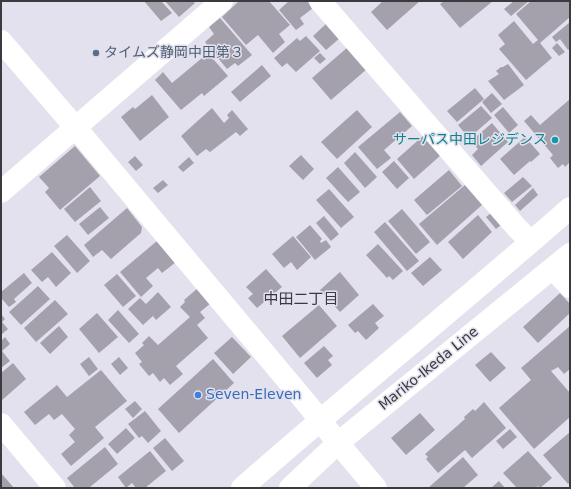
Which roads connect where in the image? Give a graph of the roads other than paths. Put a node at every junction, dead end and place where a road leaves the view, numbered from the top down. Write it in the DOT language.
graph roads {
  1 [pos="222,1"];
  2 [pos="320,1"];
  3 [pos="1,41"];
  4 [pos="76,128"];
  5 [pos="1,192"];
  6 [pos="570,208"];
  7 [pos="531,242"];
  8 [pos="570,254"];
  9 [pos="553,269"];
  10 [pos="570,287"];
  11 [pos="319,420"];
  12 [pos="1,424"];
  13 [pos="338,443"];
  14 [pos="55,488"];
  15 [pos="242,488"];
  16 [pos="290,488"];
  17 [pos="376,488"];
  1 -- 4 [label="street"];
  2 -- 7 [label="street"];
  3 -- 4 [label="street"];
  4 -- 5 [label="street"];
  4 -- 11 [label="street"];
  6 -- 7 [label="street"];
  7 -- 11 [label="street"];
  8 -- 9 [label="street, Mariko-Ikeda Line"];
  9 -- 10 [label="street"];
  9 -- 13 [label="street, Mariko-Ikeda Line"];
  11 -- 13 [label="street"];
  11 -- 15 [label="street"];
  12 -- 14 [label="street"];
  13 -- 16 [label="street, Mariko-Ikeda Line"];
  13 -- 17 [label="street"];
}
